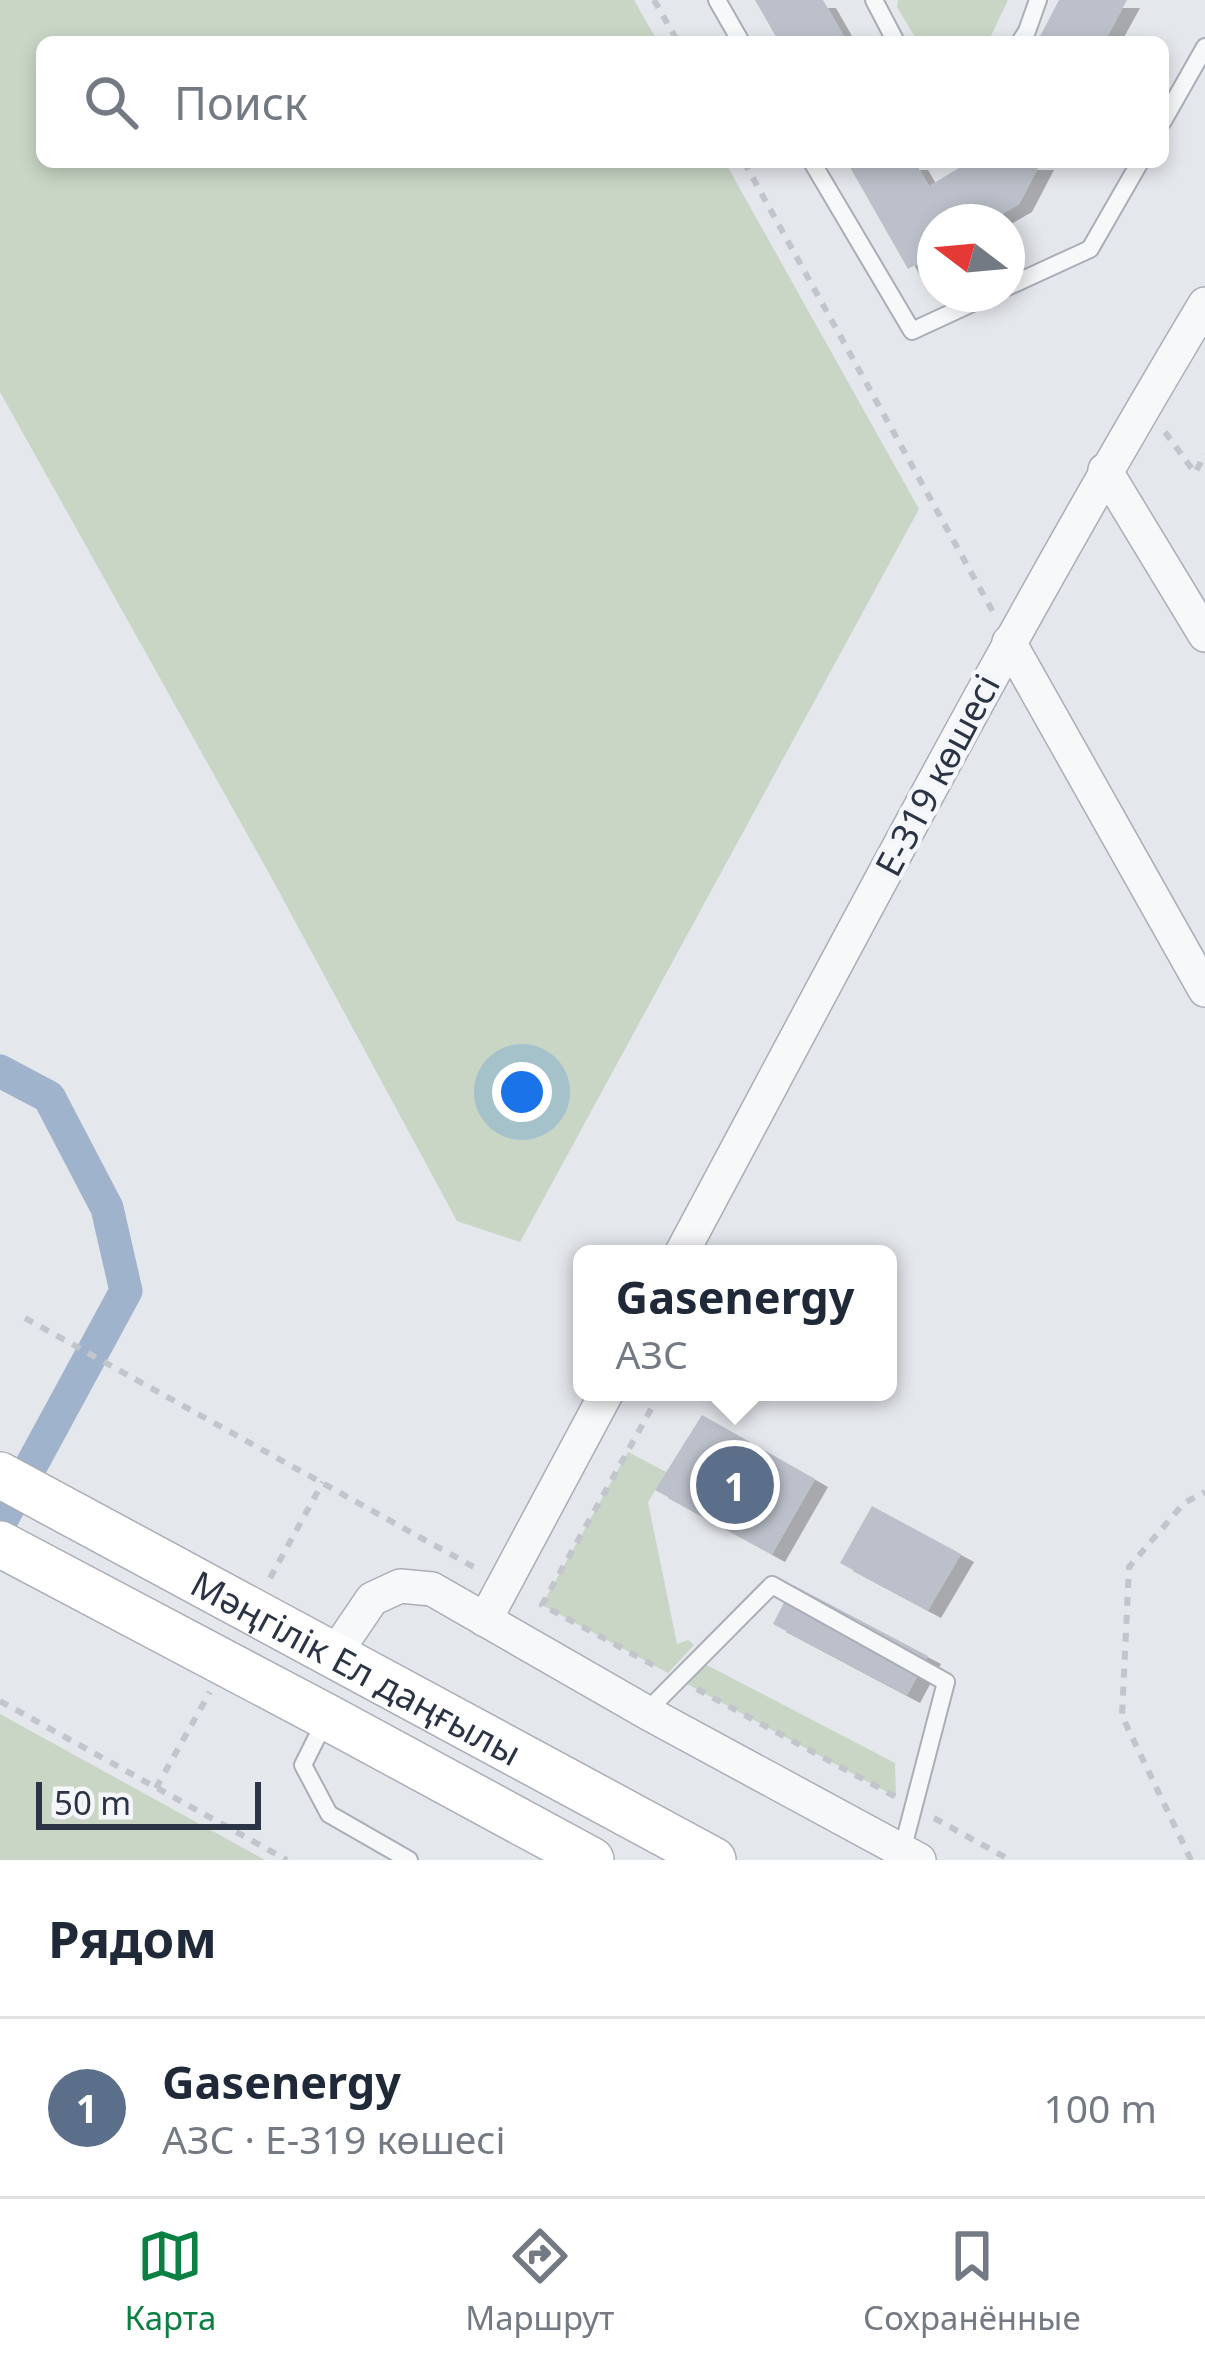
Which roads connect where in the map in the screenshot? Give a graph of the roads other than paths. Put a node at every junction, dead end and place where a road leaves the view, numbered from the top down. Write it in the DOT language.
graph roads {
  1 [pos="716,0"];
  2 [pos="874,0"];
  3 [pos="1038,0"];
  4 [pos="737,36"];
  5 [pos="893,36"];
  6 [pos="1024,36"];
  7 [pos="1205,47"];
  8 [pos="1169,110"];
  9 [pos="816,168"];
  10 [pos="1137,168"];
  11 [pos="1025,279"];
  12 [pos="1205,304"];
  13 [pos="953,312"];
  14 [pos="1105,470"];
  15 [pos="1205,635"];
  16 [pos="1009,642"];
  17 [pos="1205,990"];
  18 [pos="686,1245"];
  19 [pos="602,1401"];
  20 [pos="0,1475"];
  21 [pos="0,1544"];
  22 [pos="485,1620"];
  23 [pos="334,1654"];
  24 [pos="646,1712"];
  25 [pos="327,1717"];
  26 [pos="910,1855"];
  27 [pos="409,1860"];
  28 [pos="591,1860"];
  29 [pos="712,1860"];
  1 -- 4 [label="lane"];
  2 -- 5 [label="lane"];
  3 -- 6 [label="lane"];
  7 -- 8 [label="lane"];
  9 -- 13 [label="lane"];
  10 -- 11 [label="lane"];
  12 -- 14 [label="street, Е-319 көшесі"];
  14 -- 15 [label="street"];
  14 -- 16 [label="street, Е-319 көшесі"];
  16 -- 17 [label="street"];
  16 -- 18 [label="street, Е-319 көшесі"];
  19 -- 22 [label="street"];
  20 -- 23 [label="main road, Мәңгілік Ел даңғылы"];
  21 -- 25 [label="main road, Мәңгілік Ел даңғылы"];
  22 -- 23 [label="street"];
  22 -- 24 [label="street"];
  23 -- 29 [label="main road, Мәңгілік Ел даңғылы"];
  24 -- 26 [label="street"];
  24 -- 26 [label="lane"];
  25 -- 27 [label="lane"];
  25 -- 28 [label="main road, Мәңгілік Ел даңғылы"];
}
